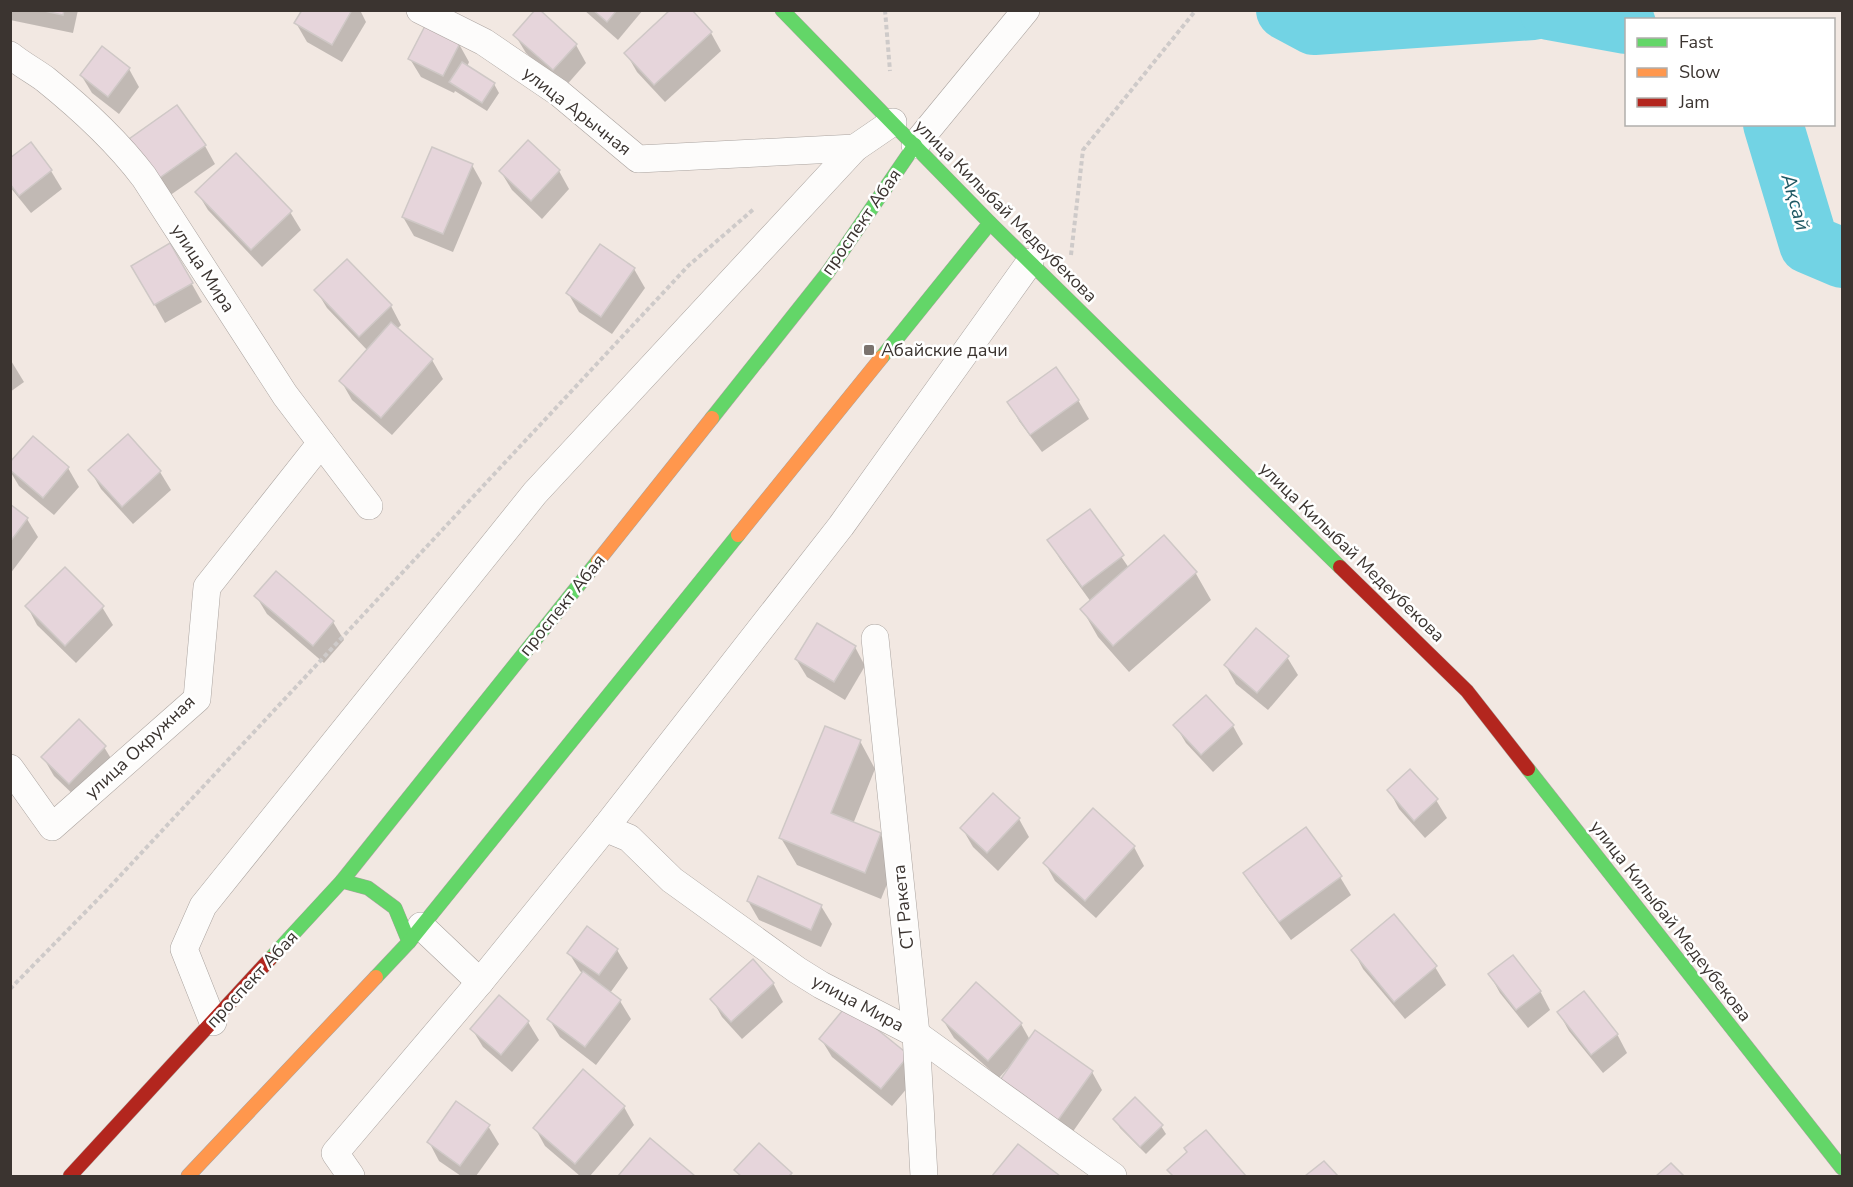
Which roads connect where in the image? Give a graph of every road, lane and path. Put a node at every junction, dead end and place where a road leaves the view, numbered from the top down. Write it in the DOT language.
graph roads {
  1 [pos="420,10"];
  2 [pos="782,10"];
  3 [pos="885,10"];
  4 [pos="1026,10"];
  5 [pos="1196,10"];
  6 [pos="10,55"];
  7 [pos="893,122"];
  8 [pos="915,145"];
  9 [pos="855,148"];
  10 [pos="759,204"];
  11 [pos="990,224"];
  12 [pos="1030,262"];
  13 [pos="1066,297"];
  14 [pos="321,442"];
  15 [pos="369,506"];
  16 [pos="875,638"];
  17 [pos="10,768"];
  18 [pos="605,828"];
  19 [pos="342,881"];
  20 [pos="415,934"];
  21 [pos="480,982"];
  22 [pos="10,988"];
  23 [pos="213,1022"];
  24 [pos="916,1034"];
  25 [pos="1842,1168"];
  26 [pos="69,1176"];
  27 [pos="188,1176"];
  28 [pos="351,1176"];
  29 [pos="924,1176"];
  30 [pos="1113,1176"];
  1 -- 9 [label="street, улица Арычная"];
  2 -- 7 [label="main road, улица Килыбай Медеубекова"];
  3 -- 7 [label="path"];
  4 -- 8 [label="street, проспект Абая"];
  5 -- 13 [label="path"];
  6 -- 14 [label="street, улица Мира"];
  7 -- 8 [label="main road, улица Килыбай Медеубекова"];
  7 -- 9 [label="street"];
  8 -- 11 [label="main road, улица Килыбай Медеубекова"];
  8 -- 19 [label="main road, проспект Абая"];
  9 -- 23 [label="street"];
  10 -- 22 [label="path"];
  11 -- 12 [label="main road, улица Килыбай Медеубекова"];
  11 -- 20 [label="main road"];
  12 -- 13 [label="main road, улица Килыбай Медеубекова"];
  12 -- 18 [label="street"];
  13 -- 25 [label="main road, улица Килыбай Медеубекова"];
  14 -- 15 [label="street, улица Мира"];
  14 -- 17 [label="street, улица Окружная"];
  16 -- 24 [label="street, СТ Ракета"];
  18 -- 21 [label="street"];
  18 -- 24 [label="street, улица Мира"];
  19 -- 20 [label="main road"];
  19 -- 23 [label="main road, проспект Абая"];
  20 -- 21 [label="street"];
  20 -- 27 [label="main road"];
  21 -- 28 [label="street"];
  23 -- 26 [label="main road, проспект Абая"];
  24 -- 29 [label="street, СТ Ракета"];
  24 -- 30 [label="street, улица Мира"];
}
